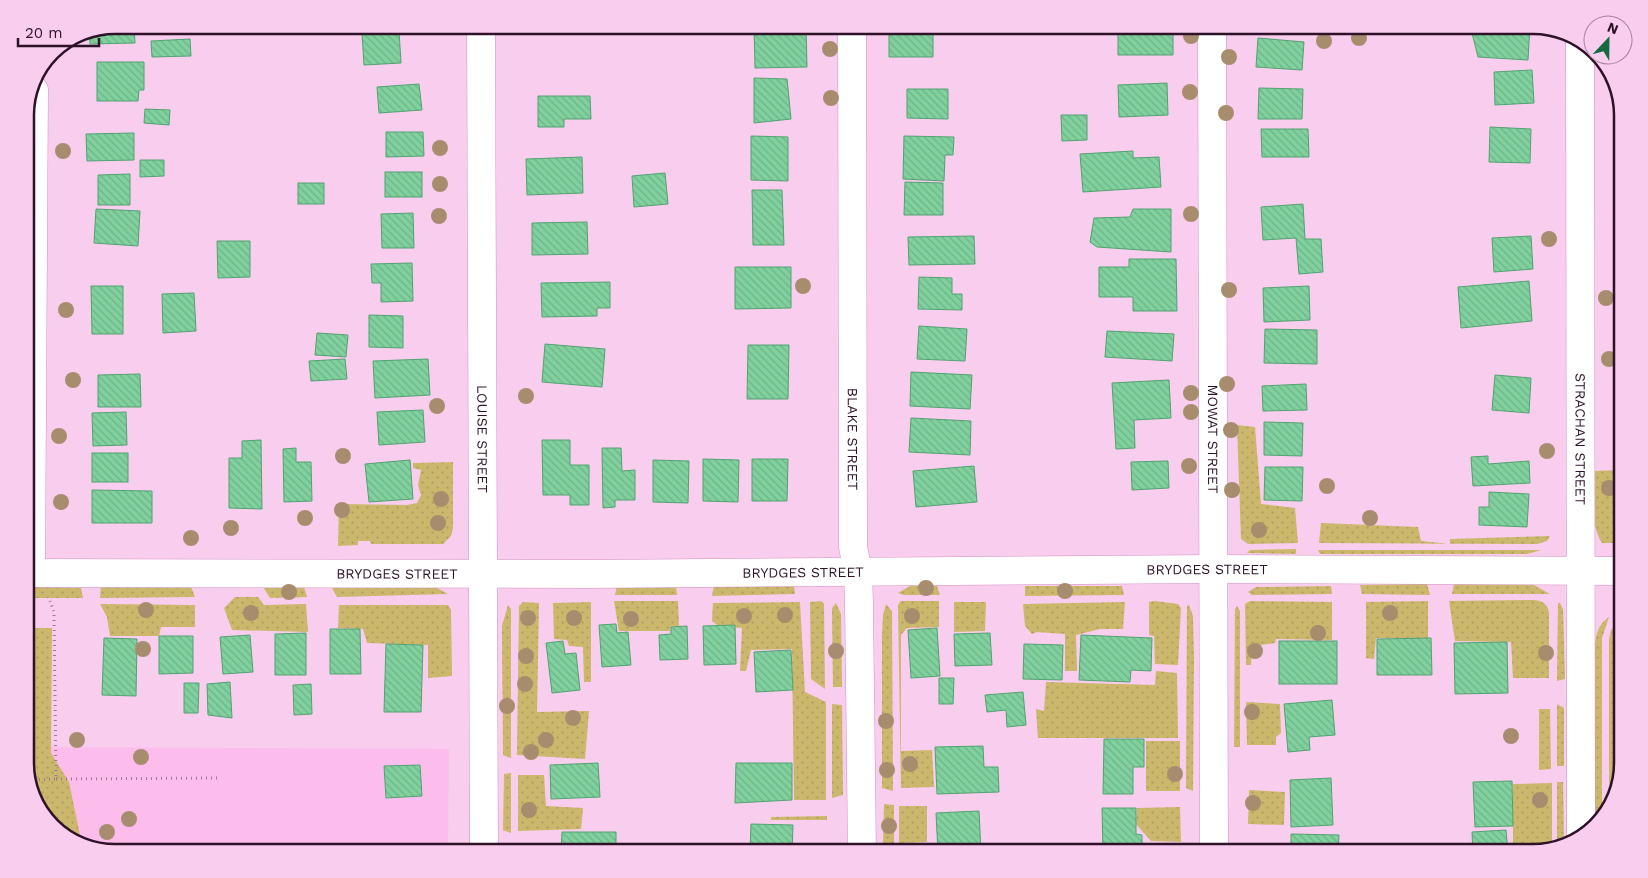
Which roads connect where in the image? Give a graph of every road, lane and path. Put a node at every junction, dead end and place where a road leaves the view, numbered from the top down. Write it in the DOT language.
graph roads {
  1 [pos="481,34"];
  2 [pos="852,34"];
  3 [pos="1212,34"];
  4 [pos="1580,49"];
  5 [pos="1213,569"];
  6 [pos="1614,571"];
  7 [pos="858,572"];
  8 [pos="1580,572"];
  9 [pos="34,573"];
  10 [pos="482,574"];
  11 [pos="1614,585"];
  12 [pos="50,600"];
  13 [pos="220,778"];
  14 [pos="56,779"];
  15 [pos="35,780"];
  16 [pos="1581,828"];
  17 [pos="484,844"];
  18 [pos="862,844"];
  19 [pos="1214,844"];
  1 -- 10 [label="street, LOUISE STREET"];
  2 -- 7 [label="street, BLAKE STREET"];
  3 -- 5 [label="street, MOWAT STREET"];
  4 -- 8 [label="street, STRACHAN STREET"];
  5 -- 7 [label="street, BRYDGES STREET"];
  5 -- 8 [label="street, BRYDGES STREET"];
  5 -- 19 [label="street, MOWAT STREET"];
  6 -- 8 [label="street, BRYDGES STREET"];
  7 -- 10 [label="street, BRYDGES STREET"];
  7 -- 18 [label="street, BLAKE STREET"];
  8 -- 11 [label="street, BRYDGES STREET"];
  8 -- 16 [label="street, STRACHAN STREET"];
  9 -- 10 [label="street, BRYDGES STREET"];
  10 -- 17 [label="street, LOUISE STREET"];
  12 -- 14 [label="path"];
  13 -- 14 [label="path"];
  14 -- 15 [label="path"];
}
